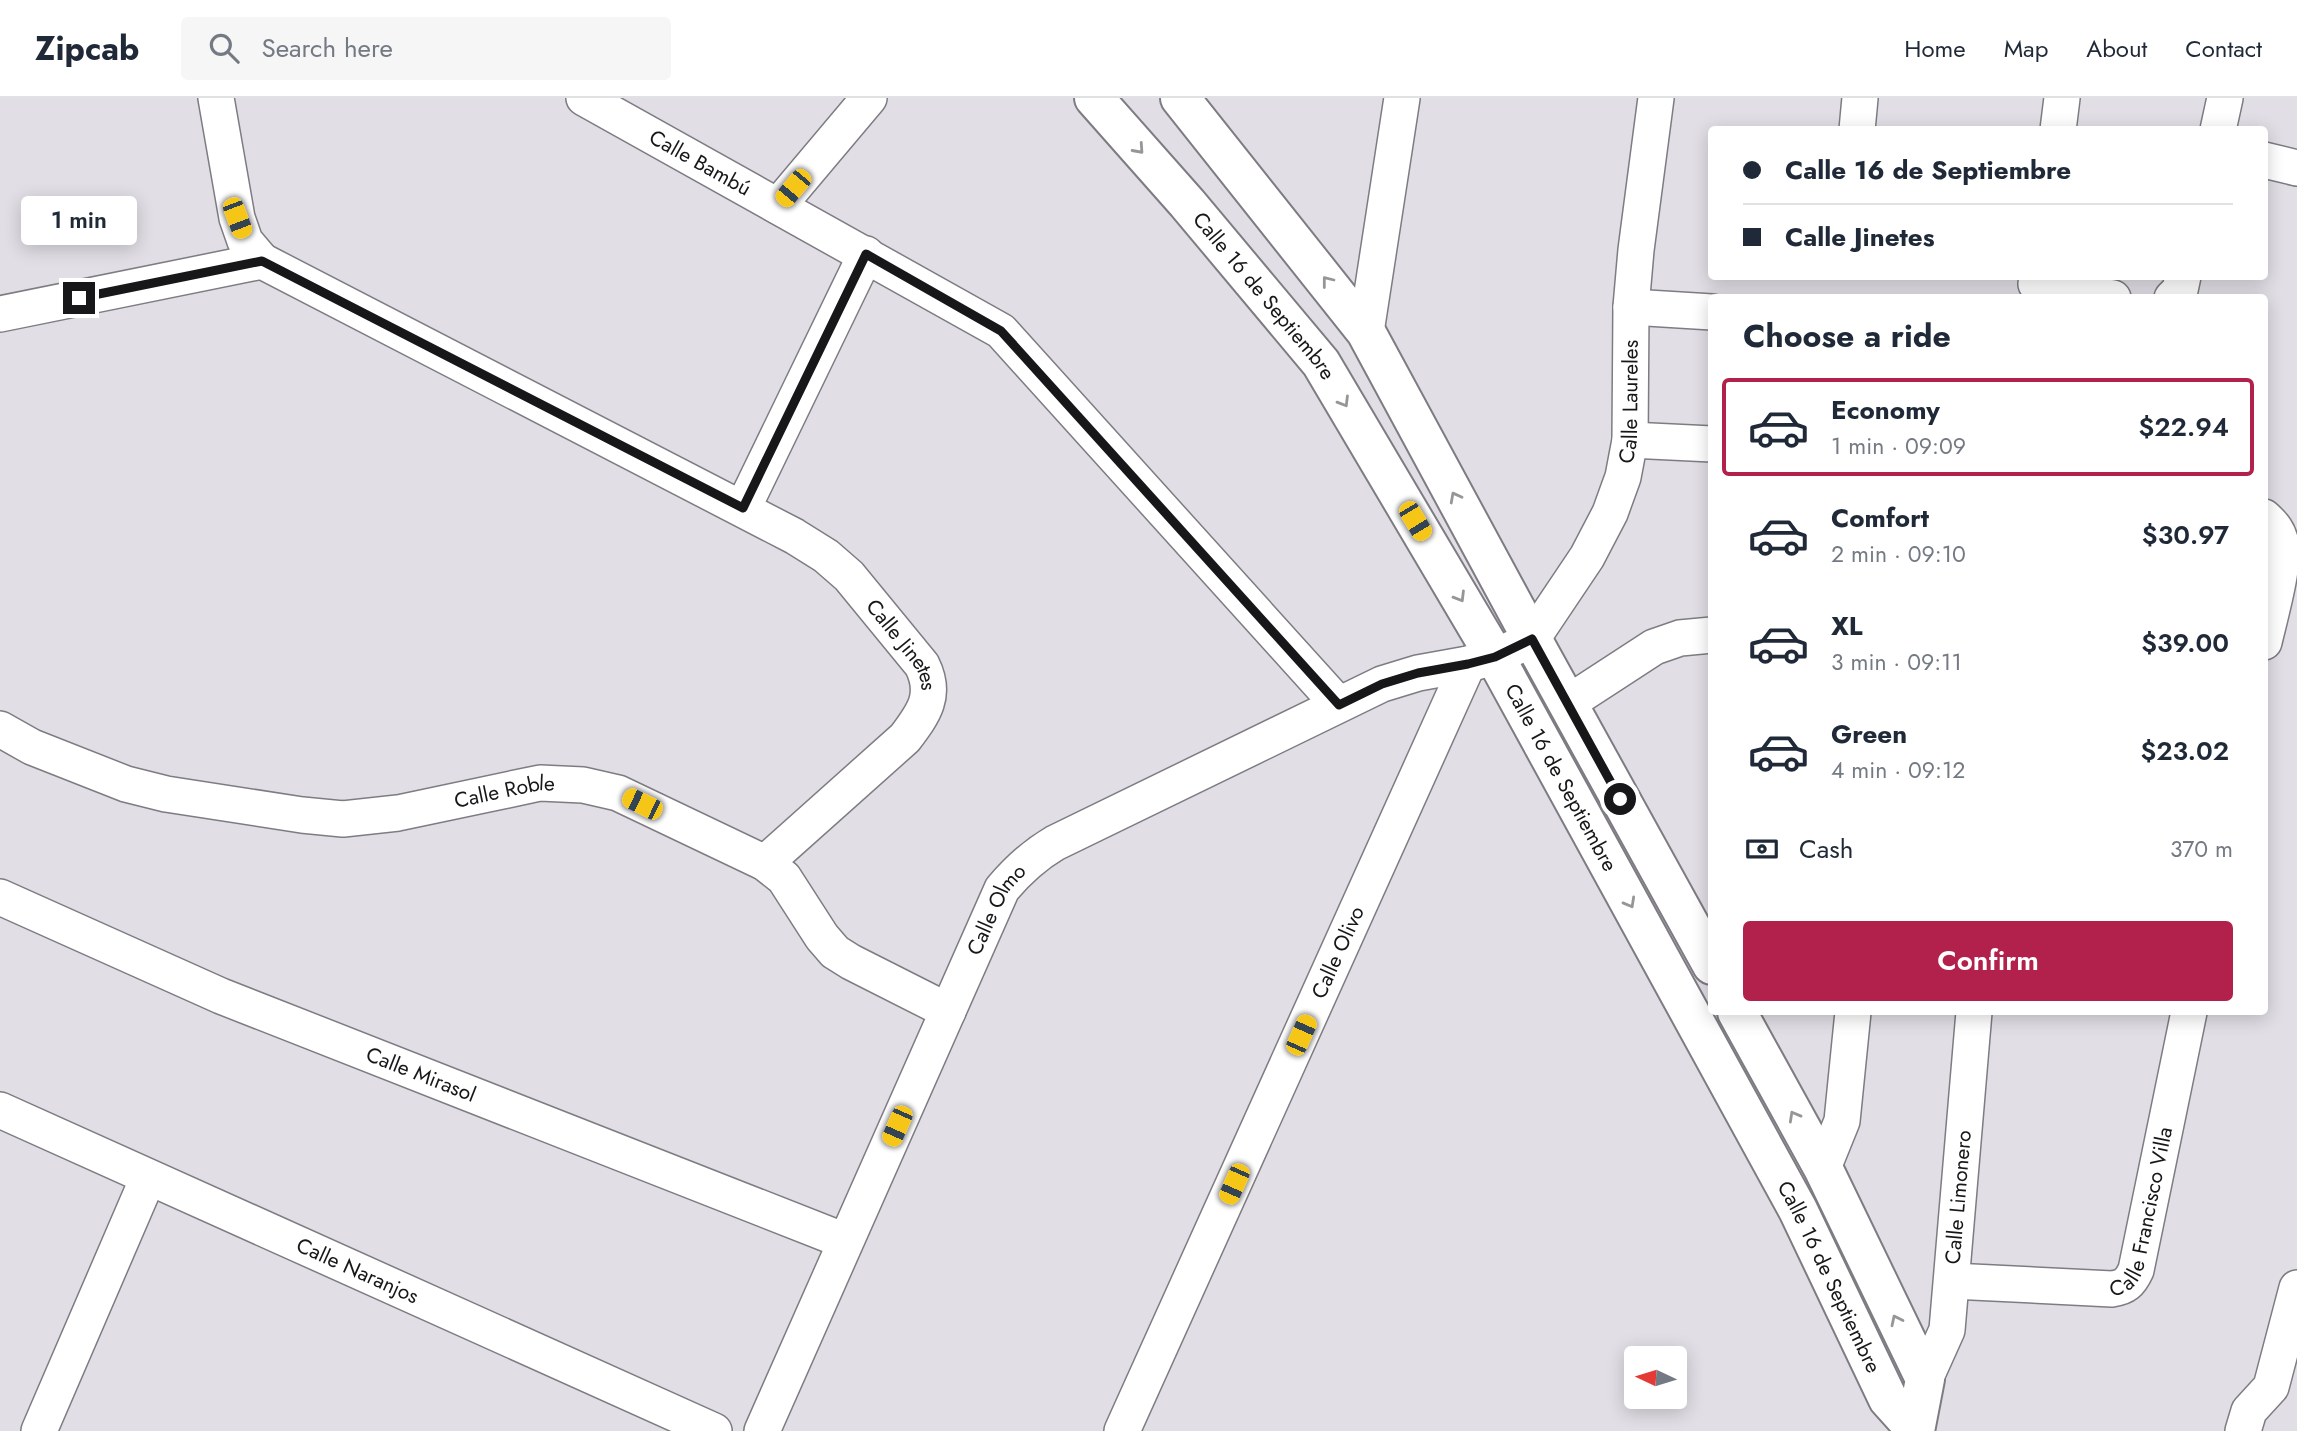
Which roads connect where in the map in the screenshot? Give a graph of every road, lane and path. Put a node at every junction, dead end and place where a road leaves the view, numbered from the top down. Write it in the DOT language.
graph roads {
  1 [pos="216,98"];
  2 [pos="584,98"];
  3 [pos="869,98"];
  4 [pos="1094,98"];
  5 [pos="1181,98"];
  6 [pos="1402,98"];
  7 [pos="1656,98"];
  8 [pos="1860,98"];
  9 [pos="2062,98"];
  10 [pos="2225,98"];
  11 [pos="1857,126"];
  12 [pos="2058,126"];
  13 [pos="2219,126"];
  14 [pos="2268,161"];
  15 [pos="2297,168"];
  16 [pos="778,206"];
  17 [pos="866,254"];
  18 [pos="262,261"];
  19 [pos="2036,286"];
  20 [pos="2087,294"];
  21 [pos="1631,307"];
  22 [pos="1708,312"];
  23 [pos="0,314"];
  24 [pos="1366,332"];
  25 [pos="1630,440"];
  26 [pos="1708,444"];
  27 [pos="743,508"];
  28 [pos="2270,522"];
  29 [pos="2268,623"];
  30 [pos="1708,635"];
  31 [pos="1532,639"];
  32 [pos="1482,660"];
  33 [pos="1568,703"];
  34 [pos="1339,705"];
  35 [pos="0,729"];
  36 [pos="765,863"];
  37 [pos="0,897"];
  38 [pos="1708,958"];
  39 [pos="948,1011"];
  40 [pos="1739,1015"];
  41 [pos="1853,1015"];
  42 [pos="1974,1015"];
  43 [pos="2188,1015"];
  44 [pos="0,1110"];
  45 [pos="1823,1168"];
  46 [pos="148,1178"];
  47 [pos="845,1241"];
  48 [pos="1952,1281"];
  49 [pos="2297,1288"];
  50 [pos="1925,1379"];
  51 [pos="1917,1430"];
  52 [pos="39,1431"];
  53 [pos="714,1431"];
  54 [pos="762,1431"];
  55 [pos="1122,1431"];
  56 [pos="2243,1431"];
  1 -- 18 [label="street"];
  2 -- 16 [label="street, Calle Bambú"];
  3 -- 16 [label="street"];
  4 -- 32 [label="main road, Calle 16 de Septiembre, one-way"];
  24 -- 5 [label="main road, Calle 16 de Septiembre, one-way"];
  6 -- 24 [label="street"];
  7 -- 21 [label="street, Calle Laureles"];
  8 -- 11 [label="street"];
  9 -- 12 [label="street"];
  10 -- 13 [label="street"];
  14 -- 15 [label="street"];
  16 -- 17 [label="street, Calle Bambú"];
  17 -- 27 [label="street"];
  17 -- 34 [label="street, Calle Bambú"];
  18 -- 23 [label="street"];
  18 -- 27 [label="street, Calle Jinetes"];
  19 -- 20 [label="street"];
  21 -- 22 [label="street"];
  21 -- 25 [label="street, Calle Laureles"];
  31 -- 24 [label="main road, Calle 16 de Septiembre, one-way"];
  25 -- 26 [label="street"];
  25 -- 31 [label="street, Calle Laureles"];
  27 -- 36 [label="street, Calle Jinetes"];
  28 -- 29 [label="street"];
  30 -- 33 [label="street"];
  31 -- 32 [label="street"];
  31 -- 33 [label="main road, Calle 16 de Septiembre"];
  32 -- 34 [label="street, Calle Olmo"];
  32 -- 51 [label="main road, Calle 16 de Septiembre, one-way"];
  32 -- 55 [label="street, Calle Olivo"];
  33 -- 38 [label="main road, Calle 16 de Septiembre"];
  34 -- 39 [label="street, Calle Olmo"];
  35 -- 36 [label="street, Calle Roble"];
  36 -- 39 [label="street, Calle Roble"];
  37 -- 47 [label="street, Calle Mirasol"];
  39 -- 47 [label="street, Calle Olmo"];
  45 -- 40 [label="main road, Calle 16 de Septiembre, one-way"];
  41 -- 45 [label="street"];
  42 -- 48 [label="street, Calle Limonero"];
  43 -- 48 [label="street, Calle Francisco Villa"];
  44 -- 46 [label="street, Calle Naranjos"];
  50 -- 45 [label="main road, Calle 16 de Septiembre, one-way"];
  46 -- 52 [label="street"];
  46 -- 53 [label="street, Calle Naranjos"];
  47 -- 54 [label="street, Calle Olmo"];
  48 -- 50 [label="street, Calle Limonero"];
  49 -- 56 [label="street"];
  50 -- 51 [label="main road, Calle 16 de Septiembre"];
}
